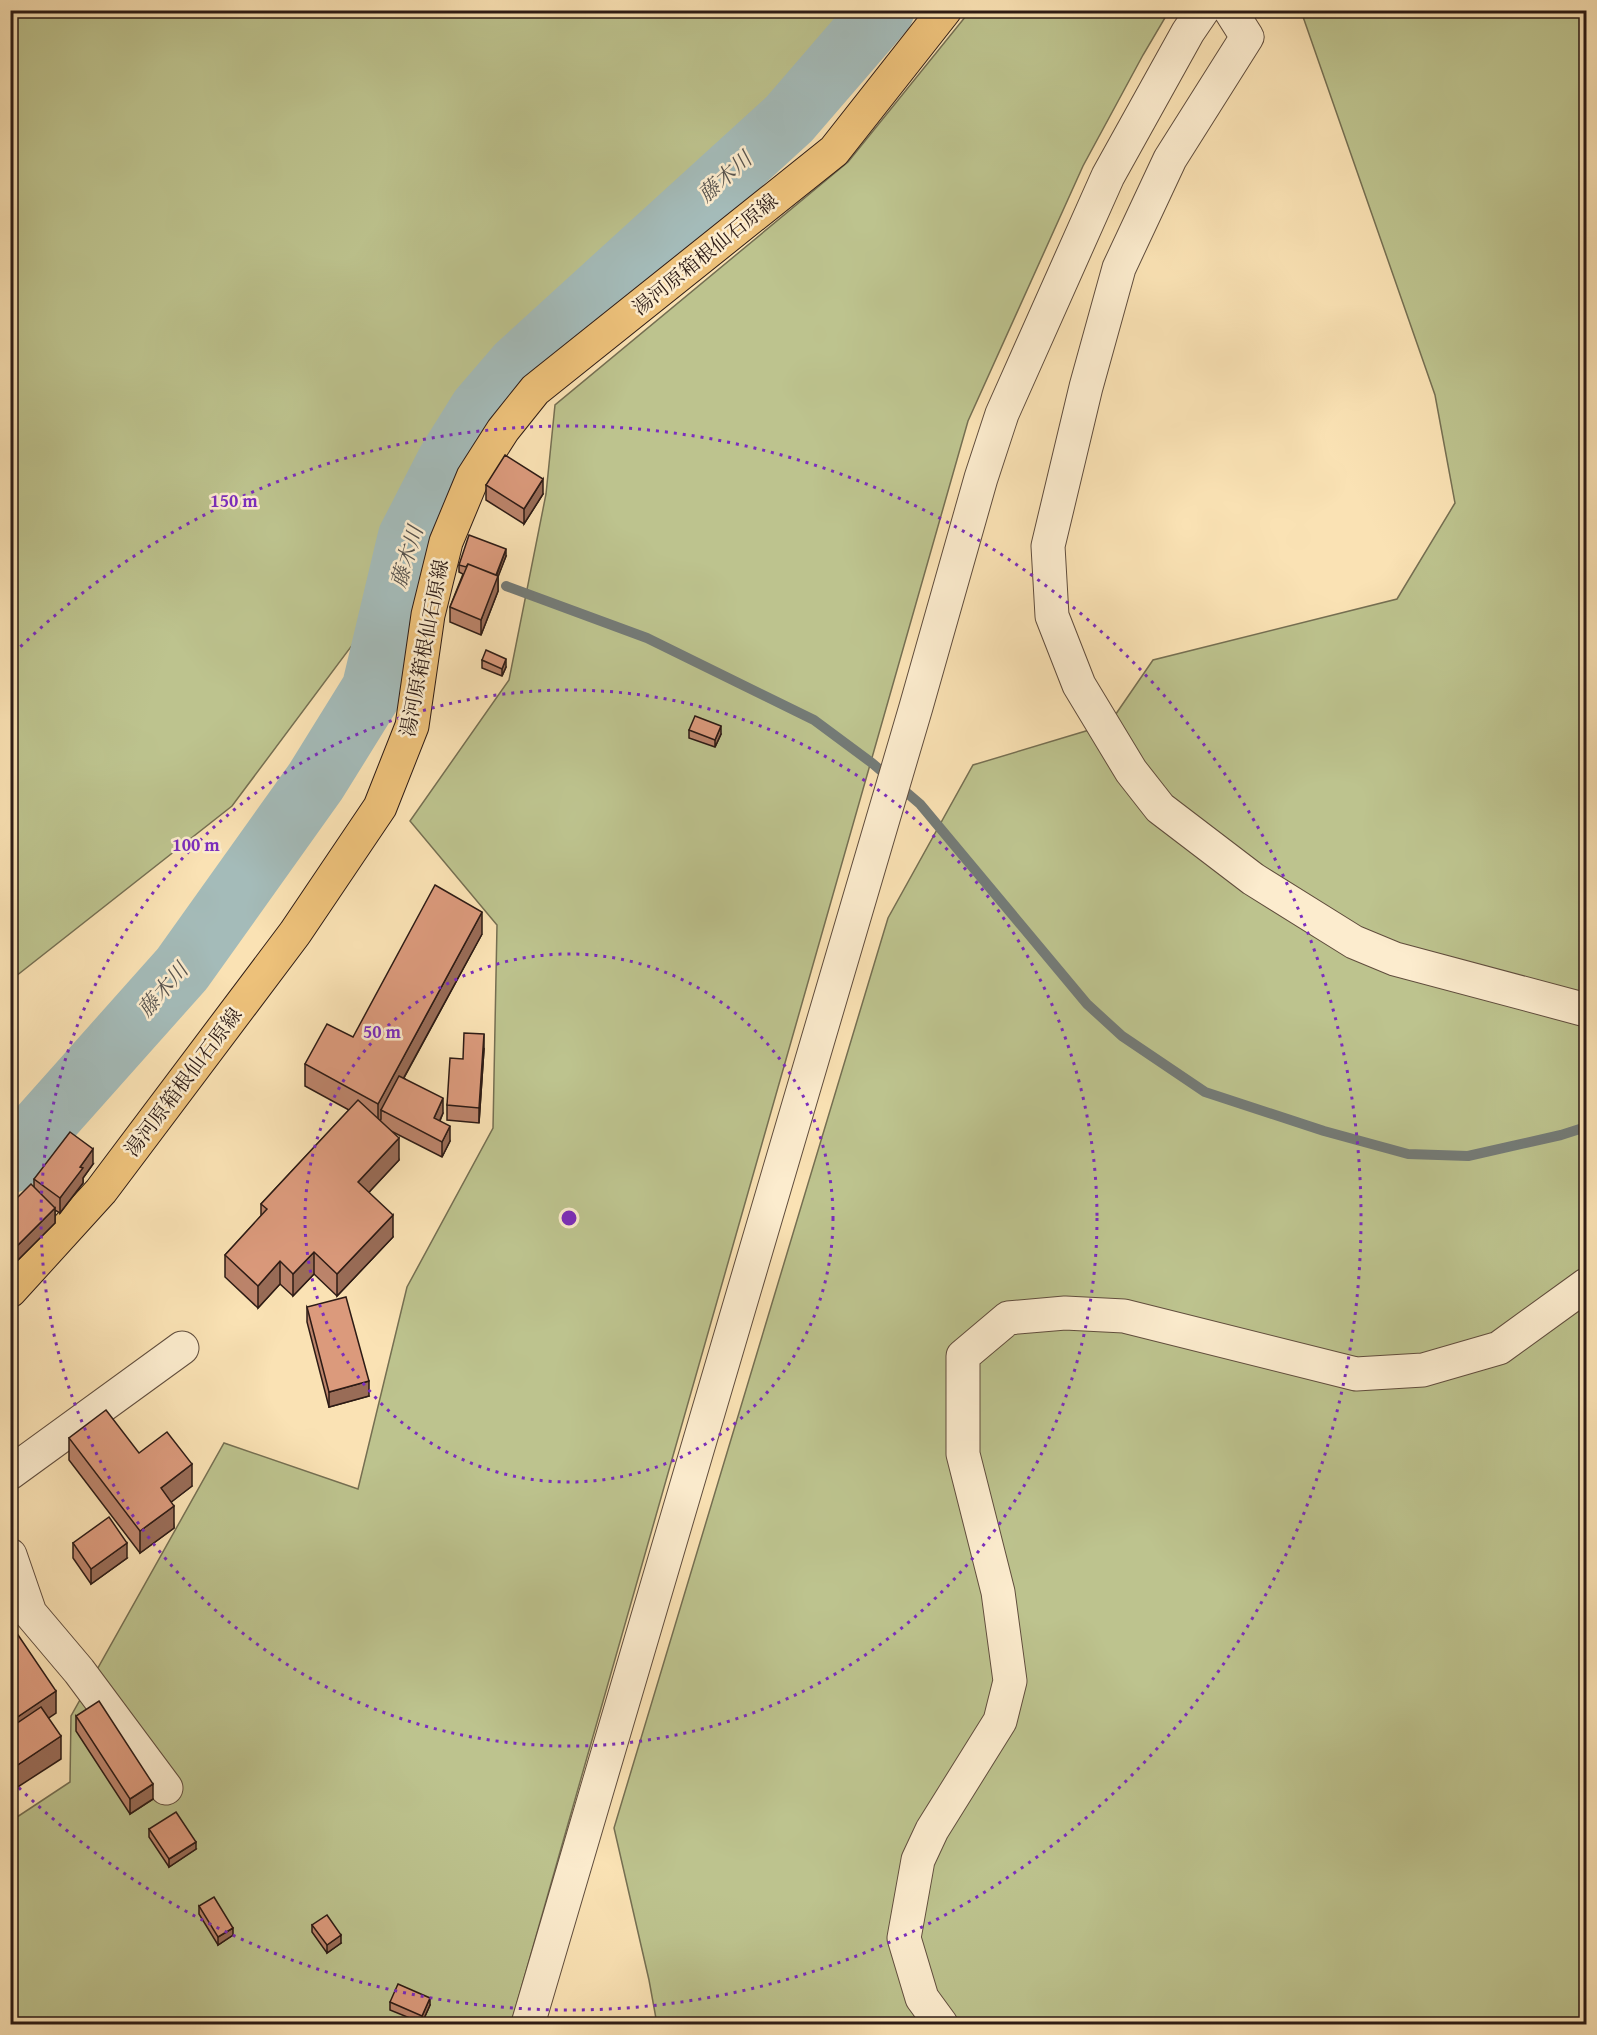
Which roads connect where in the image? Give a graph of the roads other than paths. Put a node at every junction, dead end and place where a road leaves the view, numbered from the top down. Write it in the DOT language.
graph roads {
  1 [pos="945,10"];
  2 [pos="1203,10"];
  3 [pos="1230,10"];
  4 [pos="1587,1010"];
  5 [pos="1587,1285"];
  6 [pos="10,1291"];
  7 [pos="182,1348"];
  8 [pos="10,1473"];
  9 [pos="10,1555"];
  10 [pos="20,1620"];
  11 [pos="166,1788"];
  12 [pos="528,2025"];
  13 [pos="941,2025"];
  1 -- 6 [label="main road, 湯河原箱根仙石原線"];
  2 -- 12 [label="street"];
  3 -- 4 [label="street"];
  5 -- 13 [label="street"];
  7 -- 8 [label="street"];
  9 -- 10 [label="street"];
  10 -- 11 [label="street"];
}
